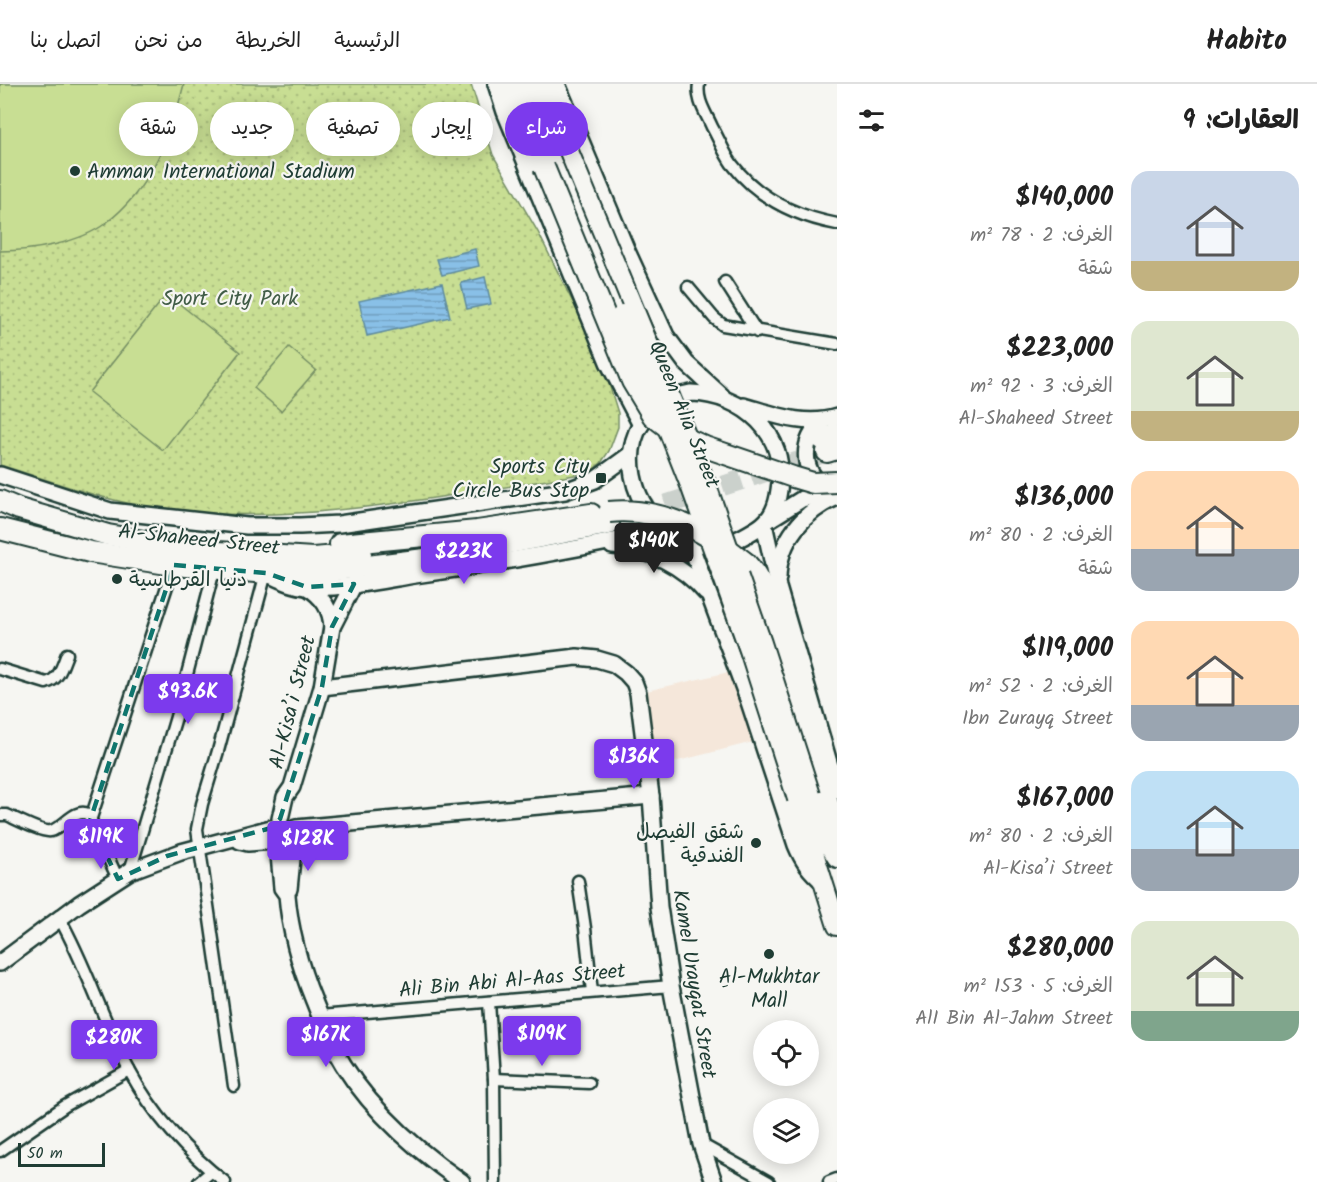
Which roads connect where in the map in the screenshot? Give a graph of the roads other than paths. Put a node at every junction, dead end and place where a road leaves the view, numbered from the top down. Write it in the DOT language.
graph roads {
  1 [pos="496,84"];
  2 [pos="512,84"];
  3 [pos="529,84"];
  4 [pos="544,84"];
  5 [pos="557,84"];
  6 [pos="699,84"];
  7 [pos="556,158"];
  8 [pos="837,224"];
  9 [pos="725,282"];
  10 [pos="688,287"];
  11 [pos="757,332"];
  12 [pos="666,336"];
  13 [pos="837,344"];
  14 [pos="608,362"];
  15 [pos="730,400"];
  16 [pos="637,418"];
  17 [pos="830,435"];
  18 [pos="631,454"];
  19 [pos="609,472"];
  20 [pos="0,475"];
  21 [pos="836,490"];
  22 [pos="0,501"];
  23 [pos="62,521"];
  24 [pos="767,522"];
  25 [pos="666,530"];
  26 [pos="1,531"];
  27 [pos="689,541"];
  28 [pos="597,545"];
  29 [pos="174,565"];
  30 [pos="214,570"];
  31 [pos="266,573"];
  32 [pos="354,584"];
  33 [pos="778,587"];
  34 [pos="307,588"];
  35 [pos="712,600"];
  36 [pos="332,627"];
  37 [pos="67,654"];
  38 [pos="0,669"];
  39 [pos="322,687"];
  40 [pos="818,793"];
  41 [pos="651,796"];
  42 [pos="0,815"];
  43 [pos="90,821"];
  44 [pos="284,832"];
  45 [pos="837,835"];
  46 [pos="198,847"];
  47 [pos="837,858"];
  48 [pos="124,875"];
  49 [pos="578,881"];
  50 [pos="824,883"];
  51 [pos="60,919"];
  52 [pos="837,926"];
  53 [pos="0,963"];
  54 [pos="671,986"];
  55 [pos="592,992"];
  56 [pos="489,1002"];
  57 [pos="320,1016"];
  58 [pos="129,1070"];
  59 [pos="494,1078"];
  60 [pos="589,1083"];
  61 [pos="234,1086"];
  62 [pos="701,1144"];
  63 [pos="0,1151"];
  64 [pos="211,1172"];
  65 [pos="837,1179"];
  66 [pos="200,1182"];
  67 [pos="225,1182"];
  68 [pos="462,1182"];
  69 [pos="495,1182"];
  70 [pos="714,1182"];
  71 [pos="768,1182"];
  72 [pos="830,1182"];
  1 -- 14 [label="main road"];
  2 -- 7 [label="highway"];
  3 -- 7 [label="main road, Queen Alia Street"];
  4 -- 7 [label="main road, Queen Alia Street"];
  5 -- 12 [label="main road"];
  6 -- 8 [label="street"];
  7 -- 21 [label="highway, bridge"];
  7 -- 40 [label="main road, Queen Alia Street, bridge"];
  9 -- 11 [label="street"];
  10 -- 11 [label="street"];
  11 -- 13 [label="street"];
  12 -- 14 [label="main road"];
  12 -- 15 [label="main road"];
  14 -- 16 [label="main road"];
  15 -- 16 [label="main road"];
  15 -- 17 [label="main road"];
  15 -- 24 [label="main road"];
  16 -- 18 [label="main road"];
  16 -- 19 [label="main road"];
  17 -- 21 [label="main road"];
  18 -- 19 [label="main road"];
  18 -- 25 [label="main road"];
  19 -- 20 [label="main road"];
  21 -- 24 [label="main road"];
  21 -- 33 [label="main road"];
  22 -- 23 [label="highway, Al-Shaheed Street"];
  23 -- 31 [label="highway, Al-Shaheed Street"];
  23 -- 40 [label="highway, bridge"];
  24 -- 27 [label="main road"];
  24 -- 33 [label="main road"];
  25 -- 27 [label="main road"];
  25 -- 28 [label="main road"];
  26 -- 29 [label="highway, Al-Shaheed Street"];
  27 -- 35 [label="main road"];
  28 -- 32 [label="main road"];
  28 -- 35 [label="main road"];
  29 -- 30 [label="highway, Al-Shaheed Street"];
  29 -- 43 [label="street"];
  30 -- 31 [label="highway, Al-Shaheed Street"];
  30 -- 48 [label="street"];
  31 -- 34 [label="main road"];
  31 -- 46 [label="street"];
  32 -- 34 [label="main road"];
  32 -- 36 [label="main road, Al-Kisa’i Street"];
  33 -- 40 [label="main road"];
  34 -- 36 [label="main road, Al-Kisa’i Street"];
  35 -- 50 [label="main road"];
  36 -- 39 [label="main road, Al-Kisa’i Street"];
  37 -- 38 [label="street"];
  39 -- 41 [label="main road, Kamel Urayqat Street"];
  39 -- 44 [label="main road, Al-Kisa’i Street"];
  40 -- 45 [label="highway"];
  40 -- 47 [label="main road"];
  40 -- 50 [label="main road"];
  41 -- 44 [label="main road"];
  41 -- 54 [label="main road, Kamel Urayqat Street"];
  42 -- 43 [label="street"];
  43 -- 48 [label="street"];
  44 -- 46 [label="main road"];
  44 -- 57 [label="main road, Al-Kisa’i Street"];
  46 -- 48 [label="main road"];
  46 -- 61 [label="street"];
  48 -- 51 [label="main road"];
  49 -- 55 [label="street"];
  50 -- 52 [label="main road"];
  51 -- 53 [label="main road"];
  51 -- 58 [label="street"];
  54 -- 55 [label="street, Ali Bin Abi Al-Aas Street"];
  54 -- 62 [label="main road, Kamel Urayqat Street"];
  55 -- 56 [label="street, Ali Bin Abi Al-Aas Street"];
  56 -- 57 [label="street, Ali Bin Abi Al-Aas Street"];
  56 -- 59 [label="street"];
  57 -- 68 [label="main road, Al-Kisa’i Street"];
  58 -- 63 [label="street"];
  58 -- 64 [label="street"];
  59 -- 60 [label="street"];
  59 -- 69 [label="street"];
  62 -- 70 [label="main road, Kamel Urayqat Street"];
  62 -- 71 [label="street"];
  64 -- 66 [label="street"];
  64 -- 67 [label="street"];
  65 -- 72 [label="street"];
}
